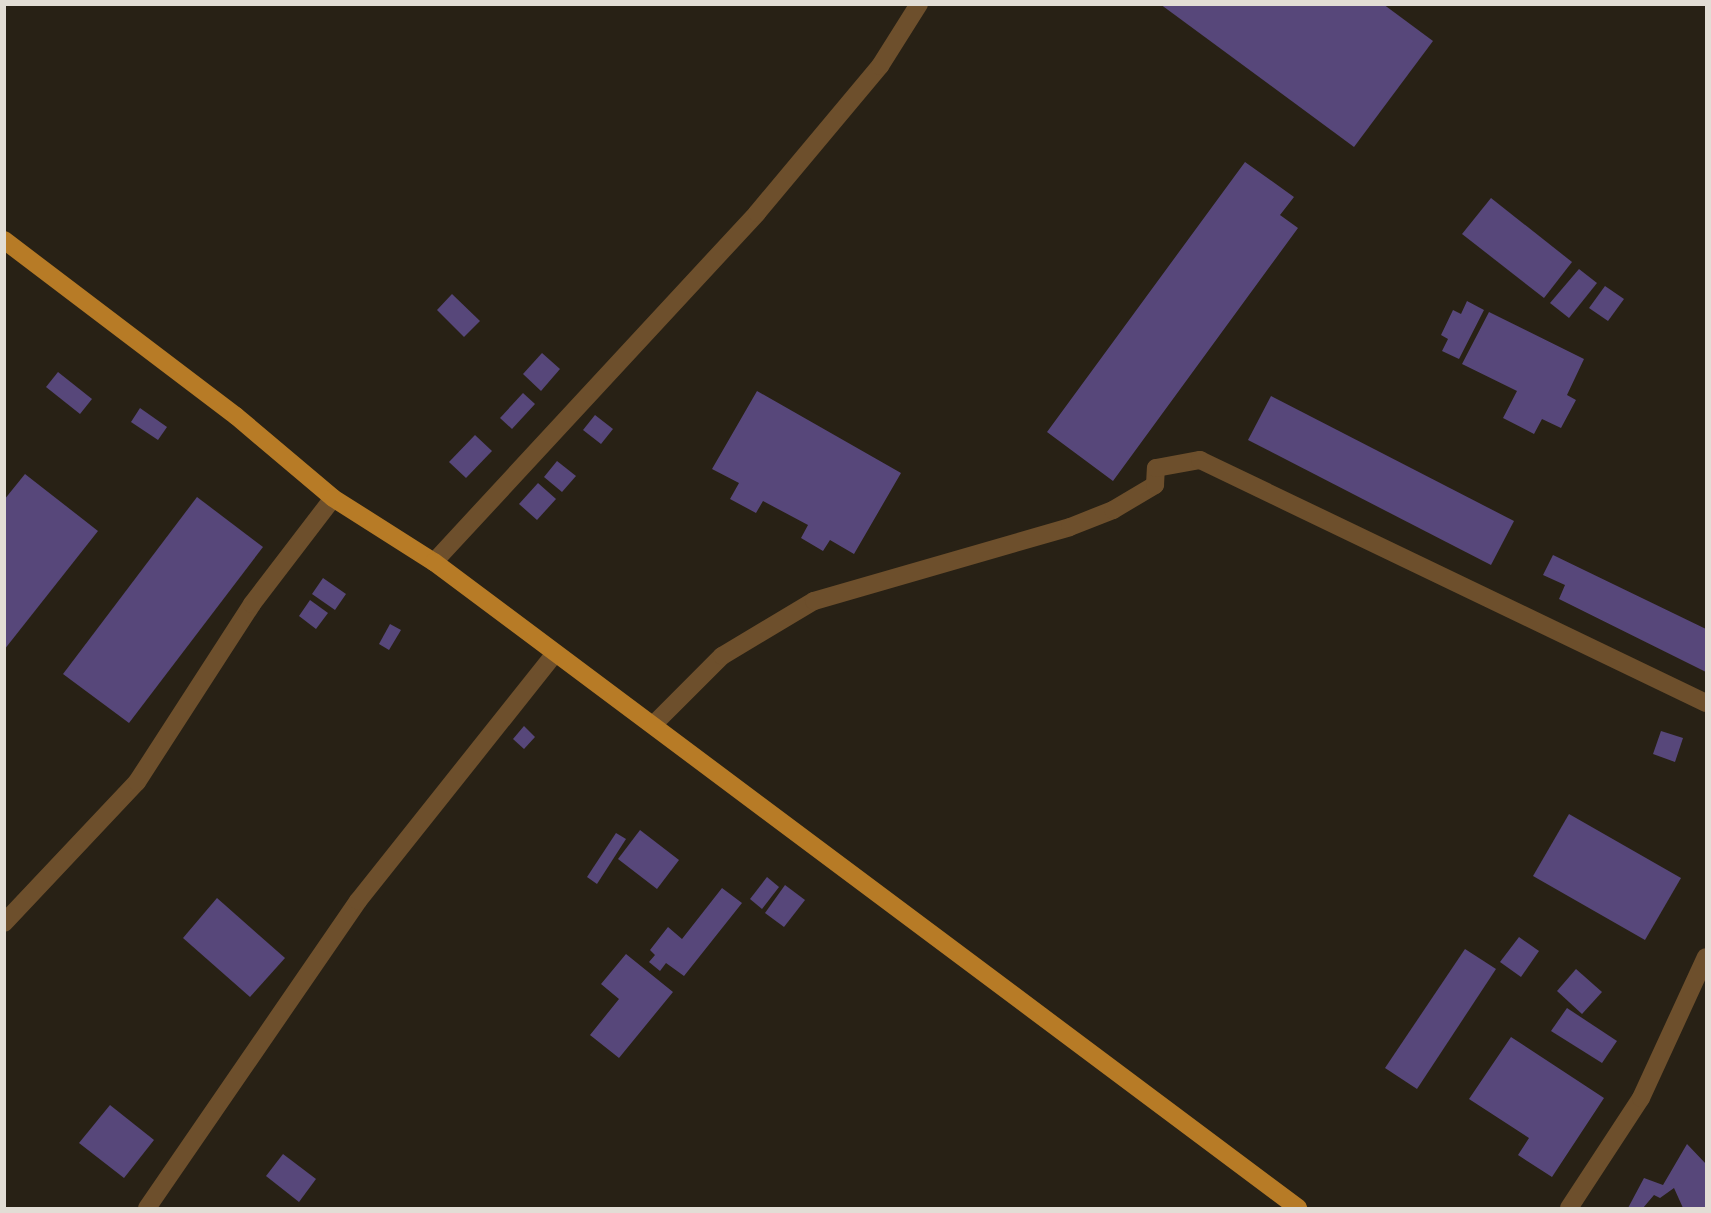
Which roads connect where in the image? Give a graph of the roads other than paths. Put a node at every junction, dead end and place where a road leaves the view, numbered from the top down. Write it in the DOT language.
graph roads {
  1 [pos="919,4"];
  2 [pos="4,240"];
  3 [pos="333,498"];
  4 [pos="434,562"];
  5 [pos="554,655"];
  6 [pos="1707,703"];
  7 [pos="653,725"];
  8 [pos="4,923"];
  9 [pos="1707,957"];
  10 [pos="147,1209"];
  11 [pos="1298,1209"];
  12 [pos="1569,1209"];
  1 -- 4 [label="street"];
  2 -- 3 [label="main road"];
  3 -- 4 [label="main road"];
  3 -- 8 [label="street"];
  4 -- 5 [label="main road"];
  5 -- 7 [label="main road"];
  5 -- 10 [label="street"];
  6 -- 7 [label="street"];
  7 -- 11 [label="main road"];
  9 -- 12 [label="street"];
}
